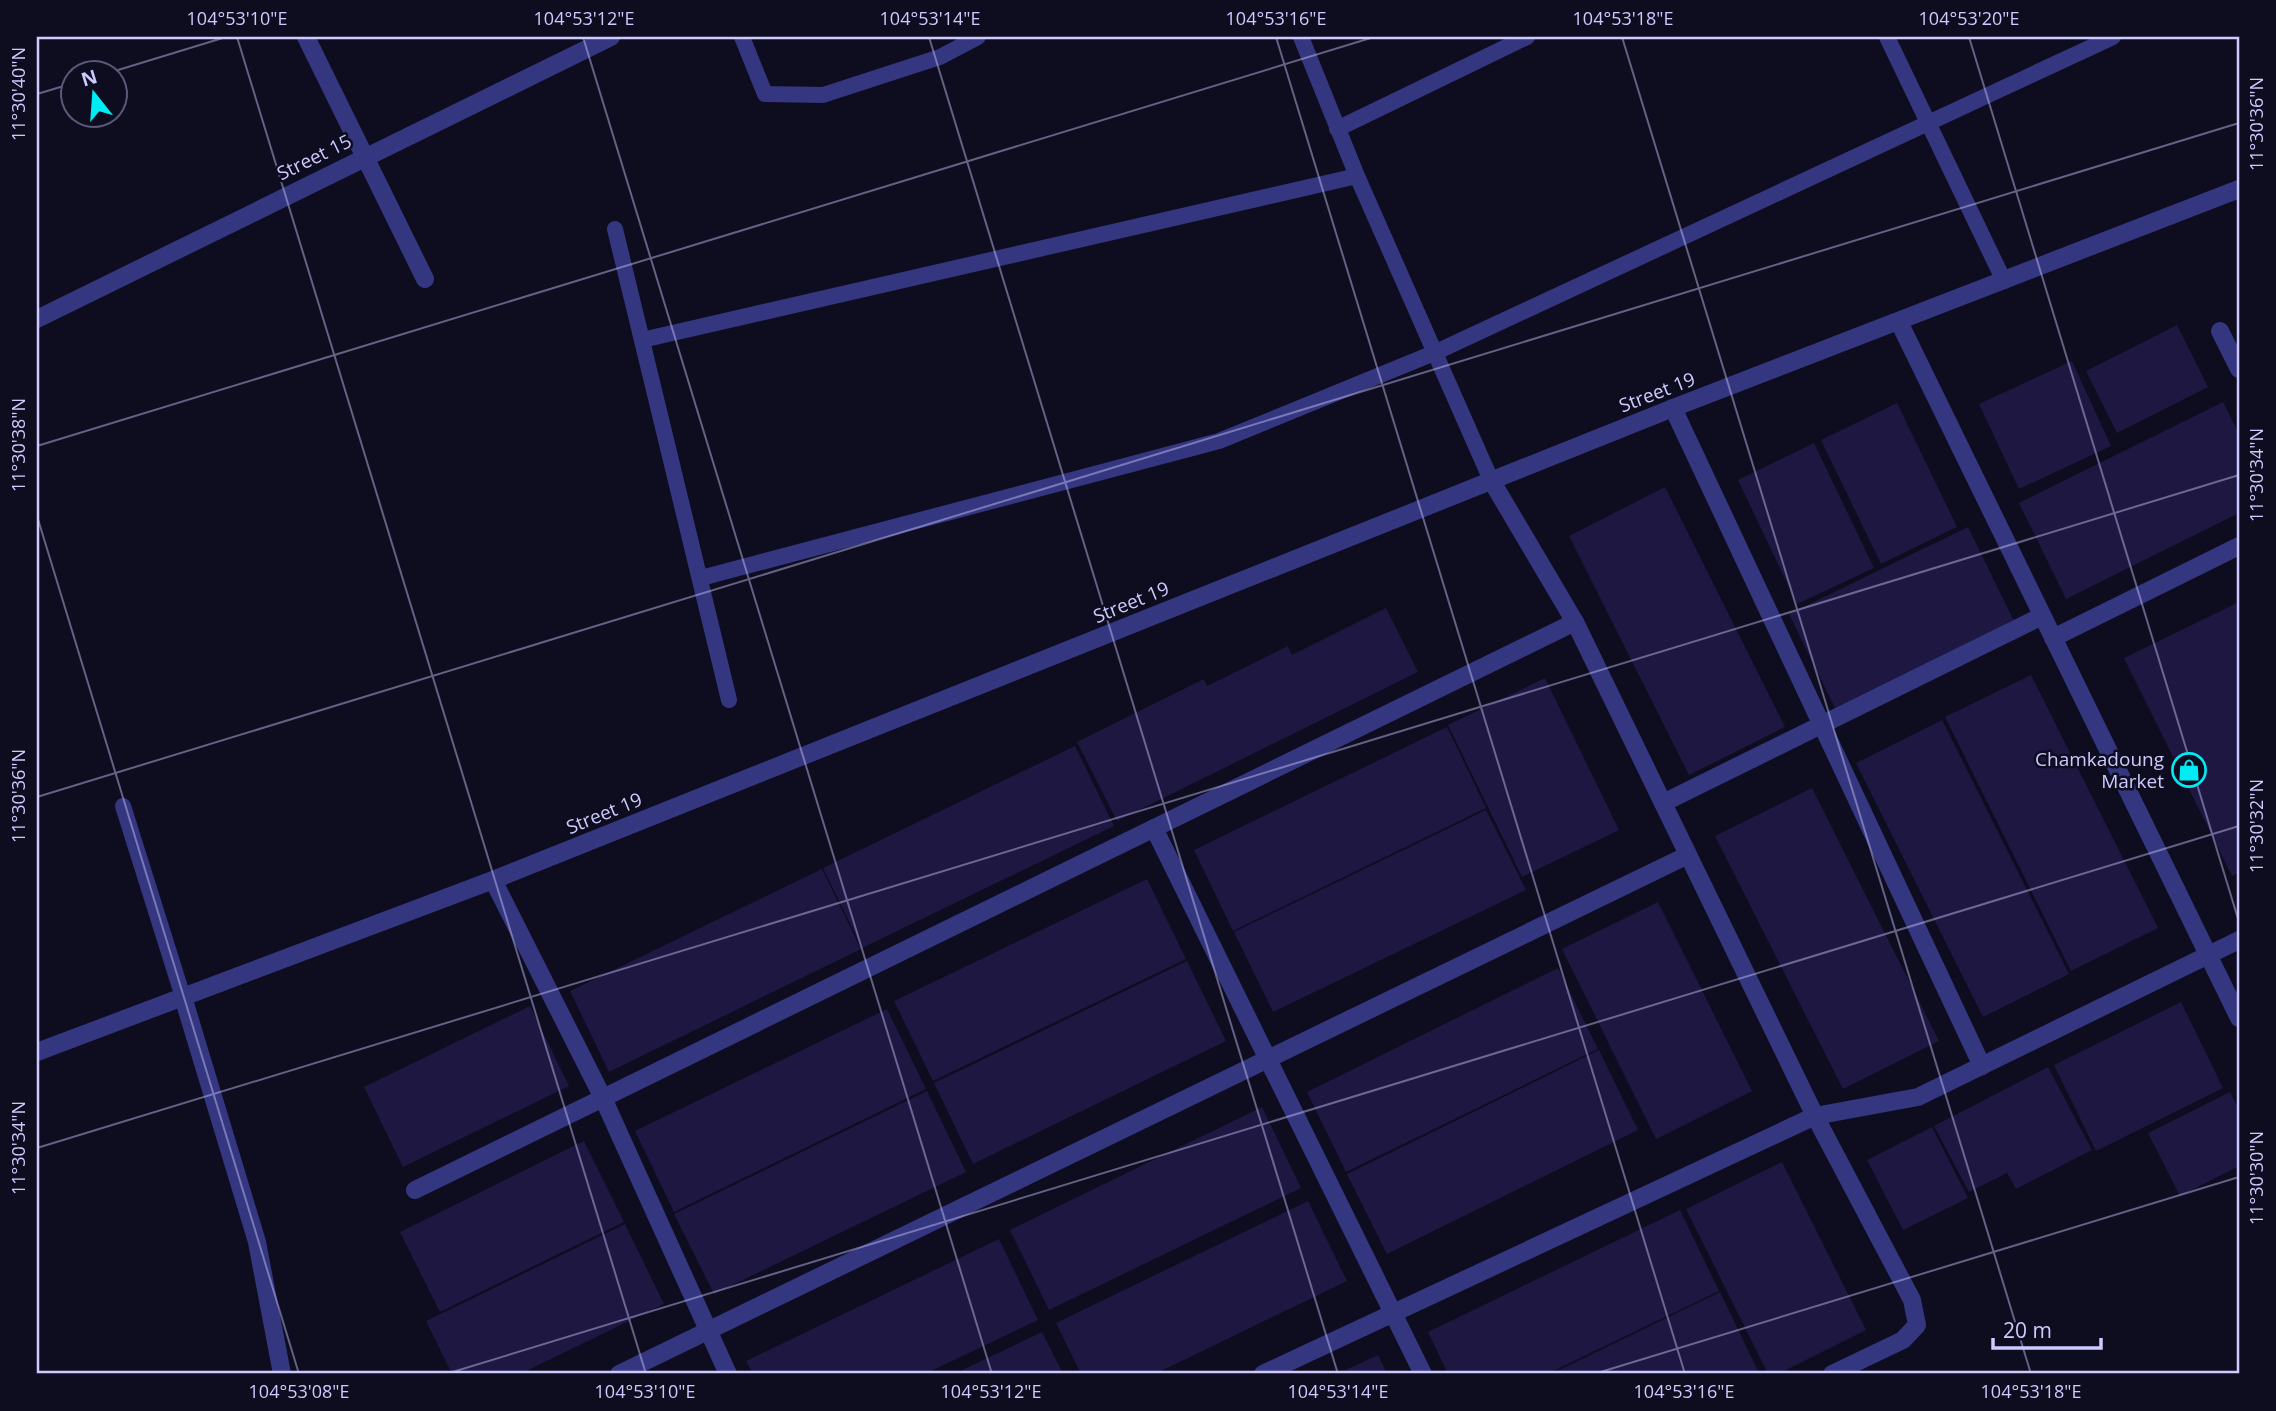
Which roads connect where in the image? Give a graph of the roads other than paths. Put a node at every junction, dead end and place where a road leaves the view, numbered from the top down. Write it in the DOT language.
graph roads {
  1 [pos="306,37"];
  2 [pos="611,37"];
  3 [pos="743,37"];
  4 [pos="978,37"];
  5 [pos="1301,37"];
  6 [pos="1527,37"];
  7 [pos="1887,37"];
  8 [pos="2113,37"];
  9 [pos="1928,122"];
  10 [pos="1336,129"];
  11 [pos="365,156"];
  12 [pos="1357,176"];
  13 [pos="2239,189"];
  14 [pos="615,229"];
  15 [pos="425,279"];
  16 [pos="2004,281"];
  17 [pos="37,319"];
  18 [pos="1899,322"];
  19 [pos="2220,331"];
  20 [pos="642,341"];
  21 [pos="1434,353"];
  22 [pos="2239,369"];
  23 [pos="1673,408"];
  24 [pos="1491,480"];
  25 [pos="2239,547"];
  26 [pos="701,578"];
  27 [pos="2042,616"];
  28 [pos="1574,622"];
  29 [pos="2053,638"];
  30 [pos="729,700"];
  31 [pos="1822,725"];
  32 [pos="1663,803"];
  33 [pos="123,806"];
  34 [pos="1154,828"];
  35 [pos="1688,855"];
  36 [pos="493,880"];
  37 [pos="2239,940"];
  38 [pos="2210,956"];
  39 [pos="183,997"];
  40 [pos="2239,1018"];
  41 [pos="37,1052"];
  42 [pos="1267,1059"];
  43 [pos="1982,1066"];
  44 [pos="603,1098"];
  45 [pos="1815,1116"];
  46 [pos="415,1190"];
  47 [pos="1393,1313"];
  48 [pos="707,1333"];
  49 [pos="282,1374"];
  50 [pos="620,1374"];
  51 [pos="728,1374"];
  52 [pos="1263,1374"];
  53 [pos="1423,1374"];
  54 [pos="1832,1374"];
  1 -- 11 [label="street"];
  2 -- 11 [label="street, Street 15"];
  3 -- 4 [label="lane"];
  5 -- 10 [label="lane"];
  6 -- 10 [label="lane"];
  7 -- 9 [label="lane"];
  8 -- 9 [label="lane"];
  9 -- 16 [label="lane"];
  9 -- 21 [label="lane"];
  10 -- 12 [label="lane"];
  11 -- 15 [label="street"];
  11 -- 17 [label="street, Street 15"];
  12 -- 20 [label="lane"];
  12 -- 21 [label="lane"];
  13 -- 16 [label="street, Street 19"];
  14 -- 20 [label="lane"];
  16 -- 18 [label="street, Street 19"];
  18 -- 23 [label="street, Street 19"];
  18 -- 27 [label="street"];
  19 -- 22 [label="street"];
  20 -- 26 [label="lane"];
  21 -- 24 [label="lane"];
  21 -- 26 [label="lane"];
  23 -- 24 [label="street, Street 19"];
  23 -- 31 [label="street"];
  24 -- 28 [label="street"];
  24 -- 36 [label="street, Street 19"];
  25 -- 29 [label="street"];
  26 -- 30 [label="lane"];
  27 -- 29 [label="street"];
  27 -- 31 [label="street"];
  28 -- 32 [label="street"];
  28 -- 34 [label="street"];
  29 -- 38 [label="street"];
  31 -- 32 [label="street"];
  31 -- 43 [label="street"];
  32 -- 35 [label="street"];
  33 -- 39 [label="lane"];
  34 -- 42 [label="street"];
  34 -- 44 [label="street"];
  35 -- 42 [label="street"];
  35 -- 45 [label="street"];
  36 -- 39 [label="street, Street 19"];
  36 -- 44 [label="street"];
  37 -- 38 [label="street"];
  38 -- 40 [label="street"];
  38 -- 43 [label="street"];
  39 -- 41 [label="street, Street 19"];
  39 -- 49 [label="street"];
  42 -- 47 [label="street"];
  42 -- 48 [label="street"];
  43 -- 45 [label="street"];
  44 -- 46 [label="street"];
  44 -- 48 [label="street"];
  45 -- 47 [label="street"];
  45 -- 54 [label="street"];
  47 -- 52 [label="street"];
  47 -- 53 [label="street"];
  48 -- 50 [label="street"];
  48 -- 51 [label="street"];
}
